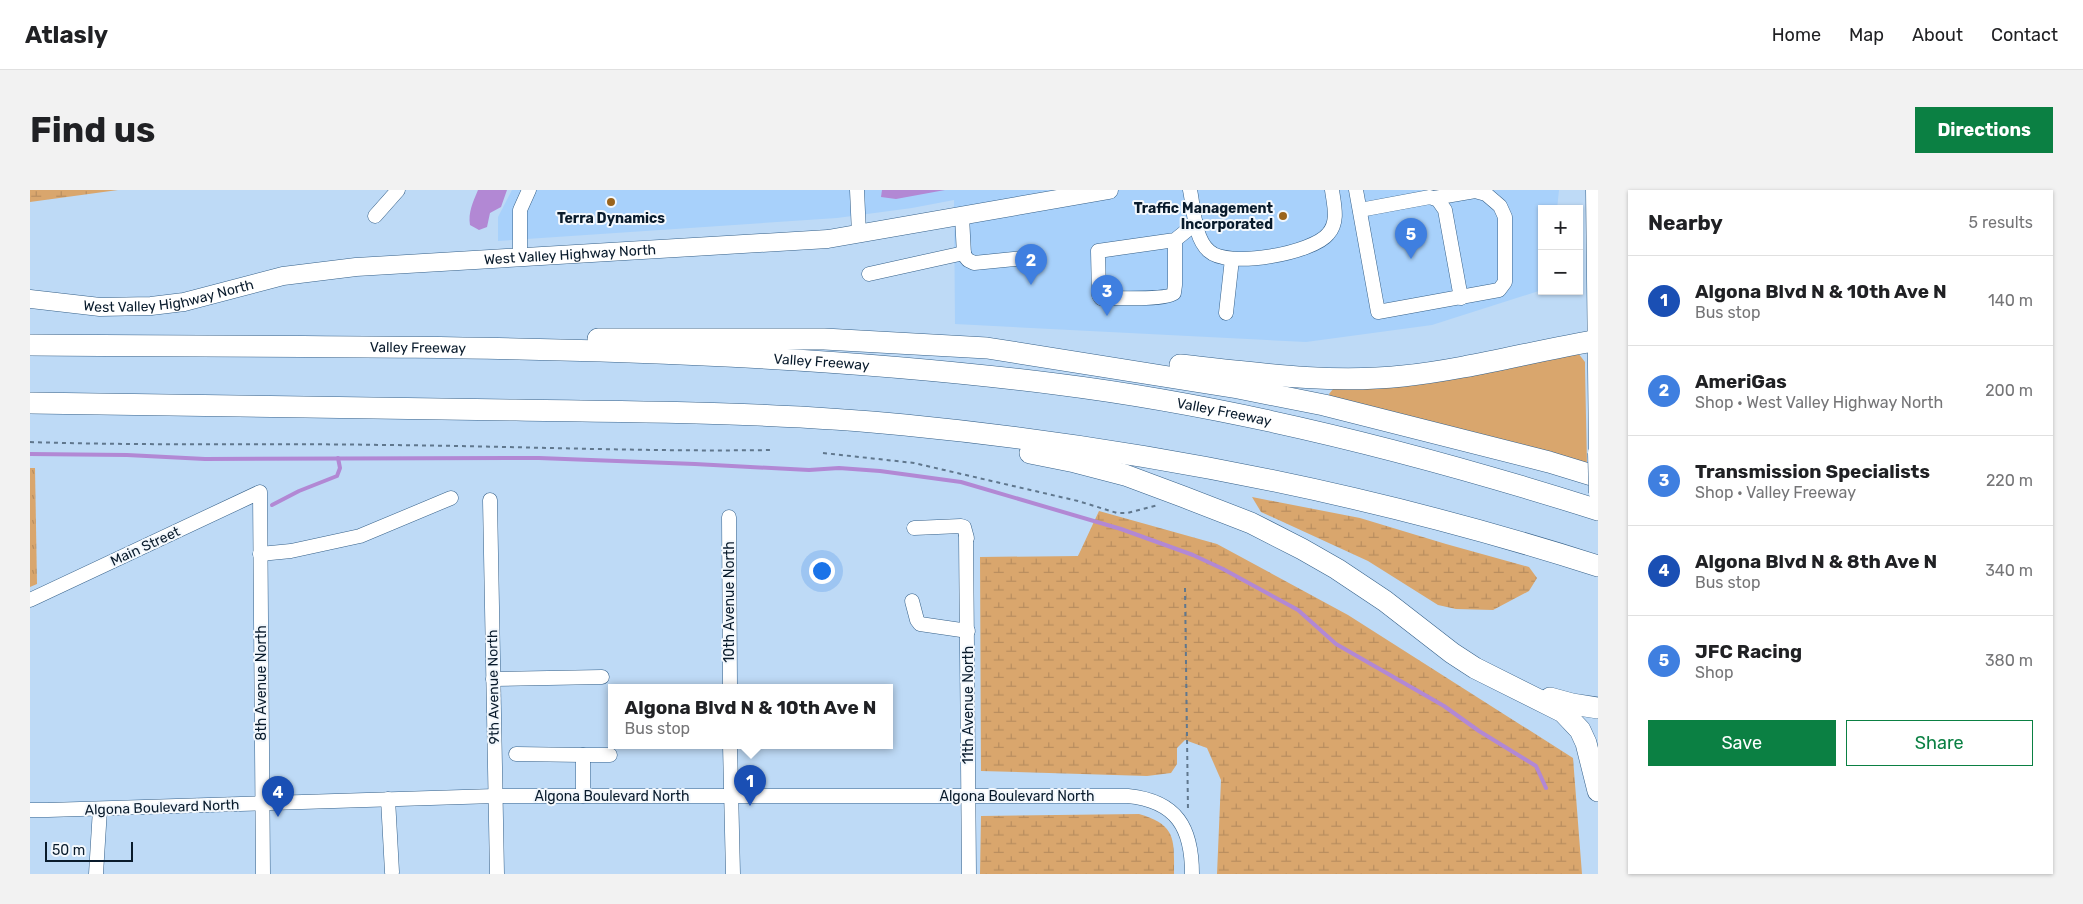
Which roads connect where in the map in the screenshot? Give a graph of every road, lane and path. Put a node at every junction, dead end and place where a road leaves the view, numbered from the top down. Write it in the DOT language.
graph roads {
  1 [pos="398,190"];
  2 [pos="529,190"];
  3 [pos="857,190"];
  4 [pos="1109,190"];
  5 [pos="1190,190"];
  6 [pos="1332,190"];
  7 [pos="1356,190"];
  8 [pos="1594,190"];
  9 [pos="1431,195"];
  10 [pos="1360,210"];
  11 [pos="375,216"];
  12 [pos="962,216"];
  13 [pos="1196,223"];
  14 [pos="859,234"];
  15 [pos="1175,240"];
  16 [pos="964,253"];
  17 [pos="520,257"];
  18 [pos="1024,258"];
  19 [pos="1232,259"];
  20 [pos="869,274"];
  21 [pos="1461,298"];
  22 [pos="30,299"];
  23 [pos="1226,313"];
  24 [pos="1597,340"];
  25 [pos="30,345"];
  26 [pos="478,348"];
  27 [pos="987,348"];
  28 [pos="30,404"];
  29 [pos="815,418"];
  30 [pos="30,442"];
  31 [pos="771,450"];
  32 [pos="823,453"];
  33 [pos="1598,454"];
  34 [pos="1598,477"];
  35 [pos="260,492"];
  36 [pos="1598,493"];
  37 [pos="451,498"];
  38 [pos="490,500"];
  39 [pos="1159,504"];
  40 [pos="1598,510"];
  41 [pos="729,517"];
  42 [pos="914,528"];
  43 [pos="260,554"];
  44 [pos="1598,566"];
  45 [pos="1185,588"];
  46 [pos="30,600"];
  47 [pos="912,601"];
  48 [pos="968,631"];
  49 [pos="602,676"];
  50 [pos="1490,677"];
  51 [pos="493,679"];
  52 [pos="730,684"];
  53 [pos="1598,708"];
  54 [pos="730,749"];
  55 [pos="516,754"];
  56 [pos="583,755"];
  57 [pos="610,755"];
  58 [pos="1598,791"];
  59 [pos="731,795"];
  60 [pos="495,796"];
  61 [pos="583,796"];
  62 [pos="968,796"];
  63 [pos="388,800"];
  64 [pos="262,804"];
  65 [pos="100,809"];
  66 [pos="30,810"];
  67 [pos="1188,812"];
  68 [pos="392,872"];
  69 [pos="96,874"];
  70 [pos="263,874"];
  71 [pos="496,874"];
  72 [pos="732,874"];
  73 [pos="969,874"];
  74 [pos="1192,874"];
  1 -- 11 [label="street"];
  2 -- 17 [label="street"];
  3 -- 14 [label="street"];
  4 -- 12 [label="main road, West Valley Highway North"];
  5 -- 13 [label="street"];
  6 -- 19 [label="street"];
  7 -- 10 [label="street"];
  8 -- 24 [label="main road"];
  9 -- 10 [label="street"];
  9 -- 21 [label="street"];
  9 -- 21 [label="street"];
  10 -- 21 [label="street"];
  12 -- 14 [label="main road, West Valley Highway North"];
  12 -- 16 [label="street"];
  13 -- 15 [label="street"];
  13 -- 19 [label="street"];
  14 -- 17 [label="main road, West Valley Highway North"];
  15 -- 15 [label="street"];
  16 -- 18 [label="street"];
  16 -- 20 [label="street"];
  17 -- 22 [label="main road, West Valley Highway North"];
  19 -- 23 [label="street"];
  24 -- 27 [label="highway"];
  24 -- 33 [label="main road"];
  25 -- 26 [label="highway, Valley Freeway"];
  26 -- 27 [label="highway"];
  26 -- 40 [label="highway, Valley Freeway"];
  27 -- 34 [label="highway"];
  28 -- 29 [label="highway"];
  29 -- 44 [label="highway"];
  29 -- 50 [label="highway"];
  30 -- 31 [label="path"];
  32 -- 39 [label="path"];
  33 -- 36 [label="main road, bridge"];
  35 -- 43 [label="street, 8th Avenue North"];
  35 -- 46 [label="street, Main Street"];
  37 -- 43 [label="street"];
  38 -- 51 [label="street, 9th Avenue North"];
  41 -- 52 [label="street, 10th Avenue North"];
  42 -- 48 [label="street, 11th Avenue North"];
  43 -- 64 [label="street, 8th Avenue North"];
  45 -- 67 [label="path"];
  47 -- 48 [label="street"];
  48 -- 62 [label="street, 11th Avenue North"];
  49 -- 51 [label="street"];
  50 -- 53 [label="highway"];
  50 -- 58 [label="highway"];
  51 -- 60 [label="street, 9th Avenue North"];
  54 -- 59 [label="street"];
  55 -- 56 [label="street"];
  56 -- 57 [label="street"];
  56 -- 61 [label="street"];
  59 -- 61 [label="street, Algona Boulevard North"];
  59 -- 62 [label="street, Algona Boulevard North"];
  59 -- 72 [label="street"];
  60 -- 61 [label="street, Algona Boulevard North"];
  60 -- 63 [label="street, Algona Boulevard North"];
  60 -- 71 [label="street, 9th Avenue North"];
  62 -- 73 [label="street, 11th Avenue North"];
  62 -- 74 [label="street, Algona Boulevard North"];
  63 -- 64 [label="street, Algona Boulevard North"];
  63 -- 68 [label="street"];
  64 -- 65 [label="street, Algona Boulevard North"];
  64 -- 70 [label="street, 8th Avenue North"];
  65 -- 66 [label="street, Algona Boulevard North"];
  65 -- 69 [label="street"];
}
